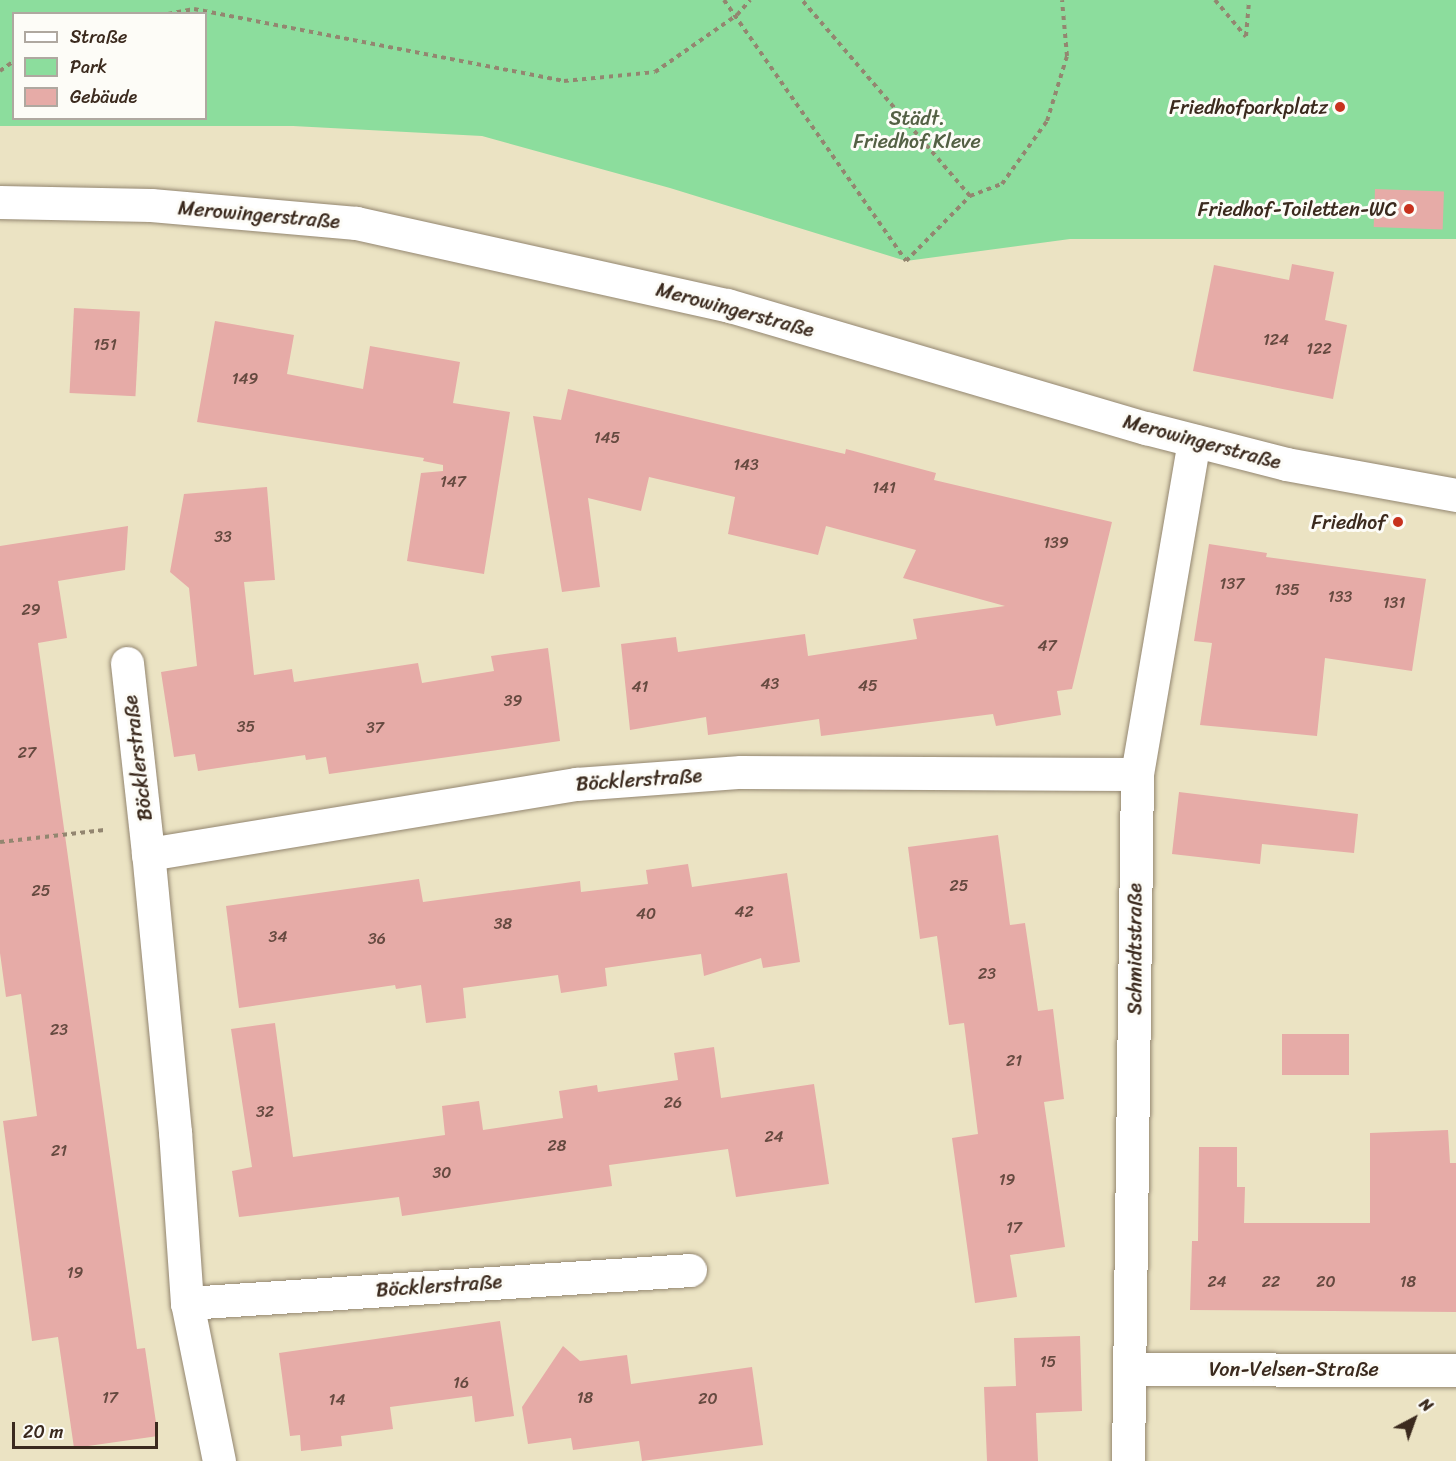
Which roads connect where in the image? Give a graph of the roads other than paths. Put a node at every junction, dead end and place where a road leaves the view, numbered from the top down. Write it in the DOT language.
graph roads {
  1 [pos="0,202"];
  2 [pos="1194,441"];
  3 [pos="1456,495"];
  4 [pos="127,663"];
  5 [pos="1137,774"];
  6 [pos="147,840"];
  7 [pos="690,1270"];
  8 [pos="187,1303"];
  9 [pos="1131,1369"];
  10 [pos="1456,1370"];
  11 [pos="219,1461"];
  12 [pos="1128,1461"];
  1 -- 2 [label="street, Merowingerstraße"];
  2 -- 3 [label="street, Merowingerstraße"];
  2 -- 5 [label="street, Schmidtstraße"];
  4 -- 6 [label="street, Böcklerstraße"];
  5 -- 6 [label="street, Böcklerstraße"];
  5 -- 9 [label="street, Schmidtstraße"];
  6 -- 8 [label="street, Böcklerstraße"];
  7 -- 8 [label="street, Böcklerstraße"];
  8 -- 11 [label="street, Böcklerstraße"];
  9 -- 10 [label="street, Von-Velsen-Straße"];
  9 -- 12 [label="street, Schmidtstraße"];
}
